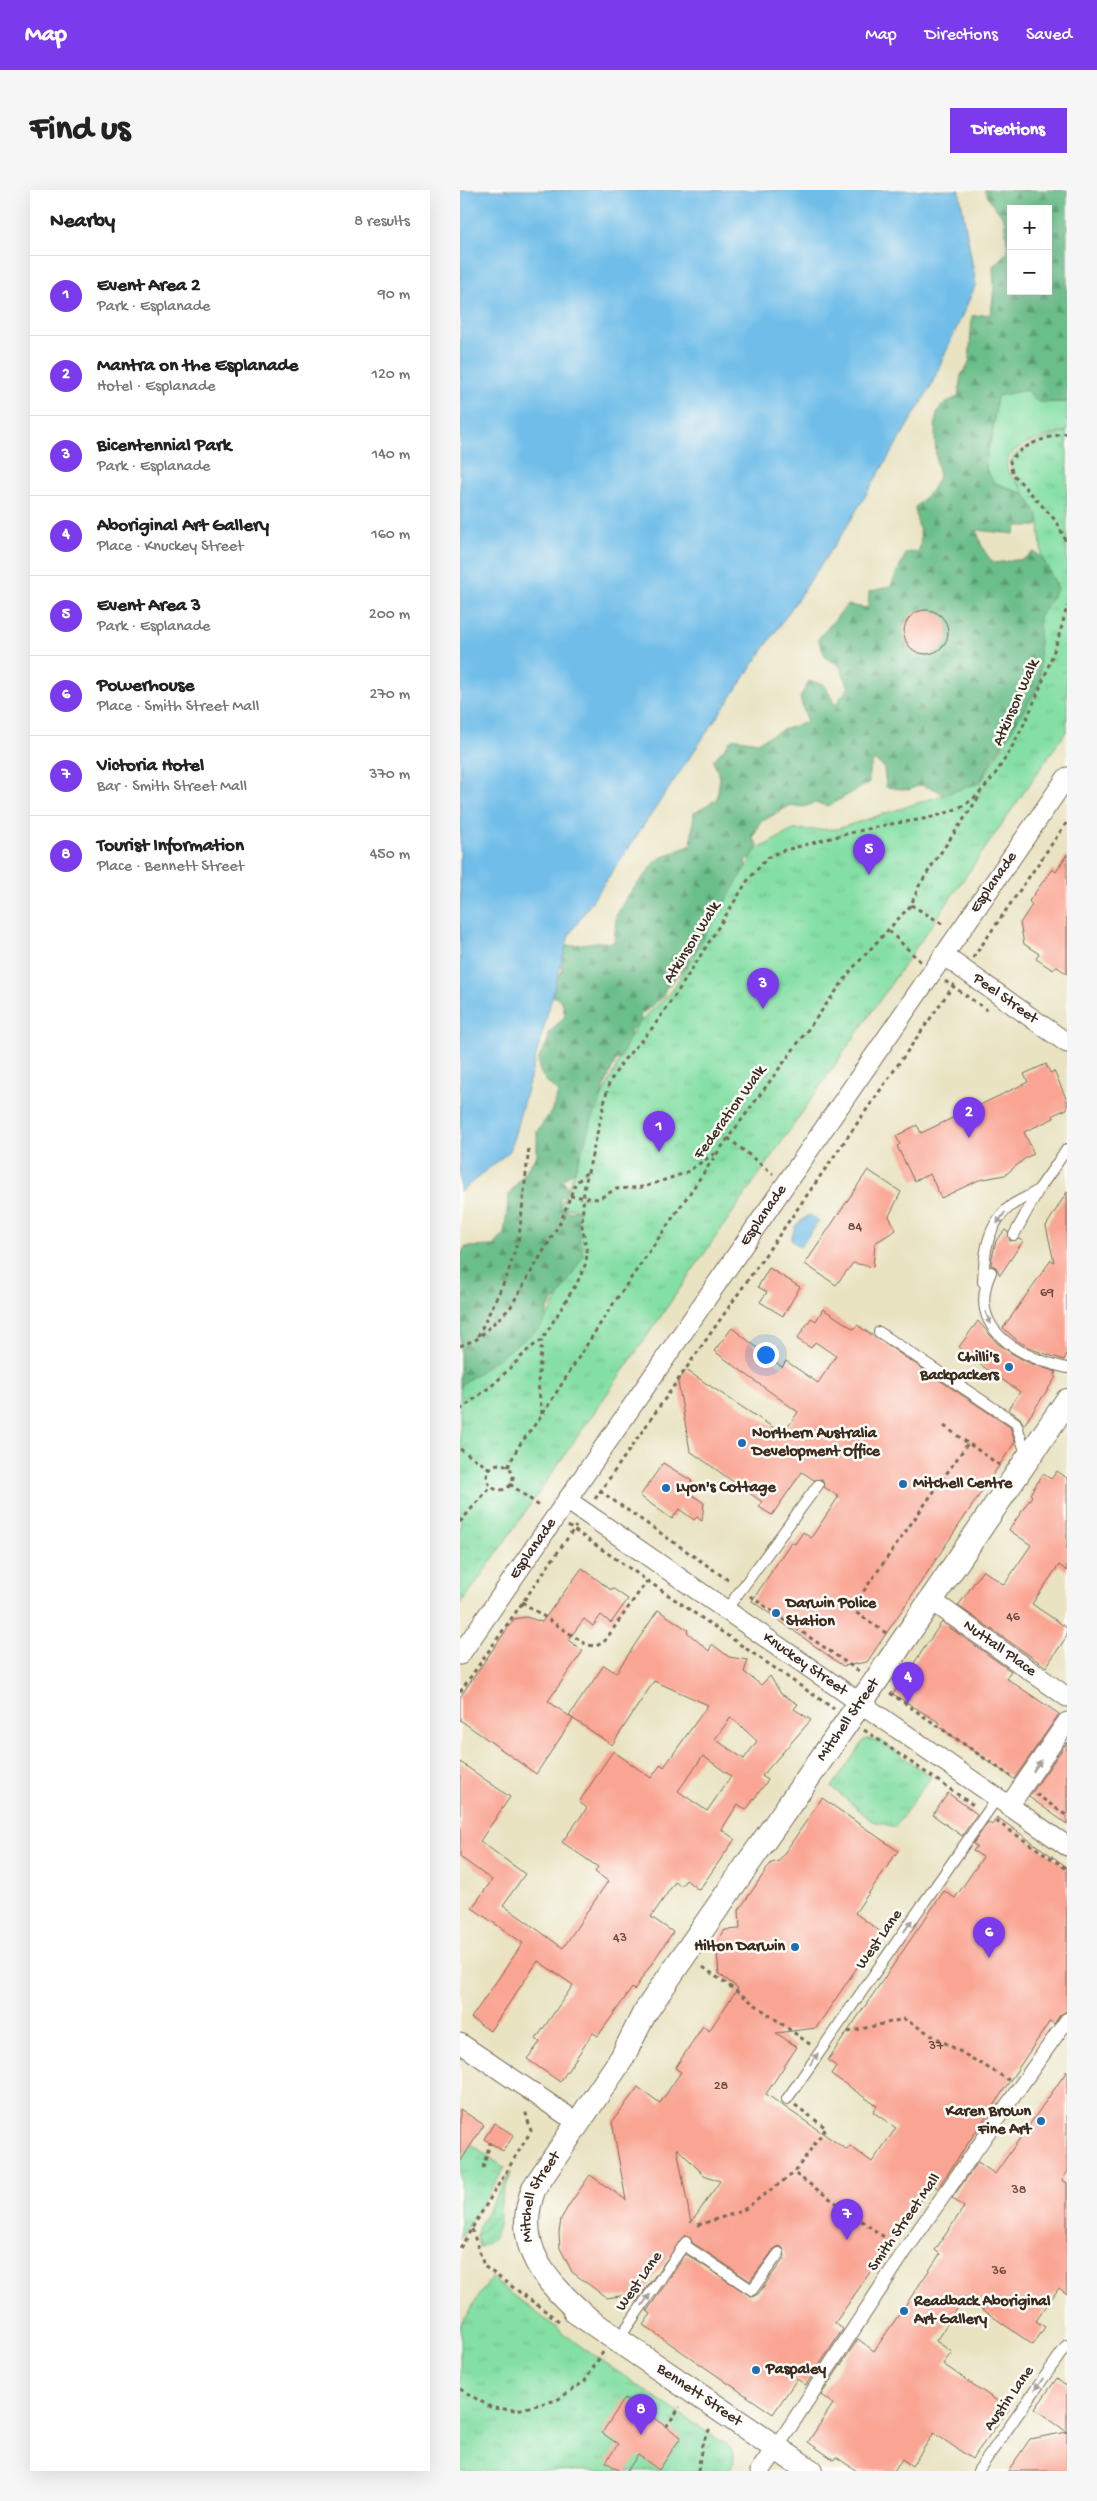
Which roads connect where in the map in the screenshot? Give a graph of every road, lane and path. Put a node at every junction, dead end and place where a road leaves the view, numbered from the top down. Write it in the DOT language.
graph roads {
  1 [pos="1067,433"];
  2 [pos="1067,544"];
  3 [pos="1067,606"];
  4 [pos="1067,777"];
  5 [pos="989,783"];
  6 [pos="1067,822"];
  7 [pos="943,955"];
  8 [pos="964,970"];
  9 [pos="1067,1043"];
  10 [pos="728,1138"];
  11 [pos="529,1147"];
  12 [pos="1067,1149"];
  13 [pos="718,1152"];
  14 [pos="588,1171"];
  15 [pos="785,1184"];
  16 [pos="1039,1189"];
  17 [pos="570,1196"];
  18 [pos="584,1198"];
  19 [pos="1014,1235"];
  20 [pos="990,1272"];
  21 [pos="983,1296"];
  22 [pos="879,1332"];
  23 [pos="477,1338"];
  24 [pos="542,1340"];
  25 [pos="460,1346"];
  26 [pos="1067,1368"];
  27 [pos="1067,1401"];
  28 [pos="460,1410"];
  29 [pos="542,1415"];
  30 [pos="944,1426"];
  31 [pos="968,1443"];
  32 [pos="460,1449"];
  33 [pos="508,1467"];
  34 [pos="1022,1468"];
  35 [pos="490,1470"];
  36 [pos="510,1484"];
  37 [pos="818,1485"];
  38 [pos="491,1486"];
  39 [pos="600,1492"];
  40 [pos="567,1500"];
  41 [pos="585,1513"];
  42 [pos="555,1518"];
  43 [pos="460,1522"];
  44 [pos="573,1530"];
  45 [pos="659,1564"];
  46 [pos="647,1580"];
  47 [pos="505,1590"];
  48 [pos="741,1590"];
  49 [pos="931,1600"];
  50 [pos="523,1602"];
  51 [pos="726,1610"];
  52 [pos="901,1644"];
  53 [pos="460,1655"];
  54 [pos="875,1682"];
  55 [pos="460,1692"];
  56 [pos="1067,1697"];
  57 [pos="855,1711"];
  58 [pos="1067,1722"];
  59 [pos="1023,1785"];
  60 [pos="1003,1802"];
  61 [pos="986,1814"];
  62 [pos="1067,1816"];
  63 [pos="1067,1846"];
  64 [pos="1067,1869"];
  65 [pos="703,1967"];
  66 [pos="1067,2020"];
  67 [pos="830,2036"];
  68 [pos="460,2043"];
  69 [pos="820,2051"];
  70 [pos="1020,2087"];
  71 [pos="787,2099"];
  72 [pos="518,2105"];
  73 [pos="572,2119"];
  74 [pos="490,2143"];
  75 [pos="483,2168"];
  76 [pos="794,2173"];
  77 [pos="698,2225"];
  78 [pos="472,2229"];
  79 [pos="521,2242"];
  80 [pos="460,2248"];
  81 [pos="904,2252"];
  82 [pos="779,2253"];
  83 [pos="563,2324"];
  84 [pos="607,2344"];
  85 [pos="1067,2345"];
  86 [pos="460,2389"];
  87 [pos="680,2407"];
  88 [pos="666,2427"];
  89 [pos="710,2428"];
  90 [pos="776,2448"];
  91 [pos="698,2471"];
  92 [pos="760,2471"];
  93 [pos="810,2471"];
  94 [pos="978,2471"];
  1 -- 2 [label="path"];
  3 -- 5 [label="path, Atkinson Walk"];
  4 -- 7 [label="street, Esplanade"];
  5 -- 10 [label="path, Federation Walk"];
  5 -- 14 [label="path, Atkinson Walk"];
  6 -- 8 [label="path"];
  7 -- 8 [label="street, Peel Street"];
  7 -- 15 [label="street, Esplanade"];
  8 -- 9 [label="street, Peel Street"];
  8 -- 39 [label="path"];
  10 -- 13 [label="path, Federation Walk"];
  10 -- 15 [label="path"];
  11 -- 23 [label="path"];
  12 -- 16 [label="lane"];
  13 -- 18 [label="path"];
  13 -- 29 [label="path, Federation Walk"];
  14 -- 17 [label="path"];
  14 -- 18 [label="path, Atkinson Walk"];
  15 -- 40 [label="street, Esplanade"];
  16 -- 19 [label="lane"];
  16 -- 21 [label="lane, one-way"];
  17 -- 18 [label="path"];
  17 -- 23 [label="path"];
  18 -- 24 [label="path, Atkinson Walk"];
  20 -- 21 [label="lane"];
  21 -- 26 [label="lane, one-way"];
  22 -- 34 [label="lane"];
  23 -- 25 [label="path"];
  24 -- 28 [label="path, Atkinson Walk"];
  24 -- 29 [label="path"];
  27 -- 34 [label="street, Mitchell Street"];
  29 -- 33 [label="path, Federation Walk"];
  30 -- 31 [label="path"];
  31 -- 34 [label="path"];
  31 -- 52 [label="path"];
  32 -- 35 [label="path"];
  33 -- 35 [label="path"];
  33 -- 36 [label="path"];
  34 -- 49 [label="street, Mitchell Street"];
  35 -- 38 [label="path"];
  36 -- 38 [label="path"];
  36 -- 42 [label="path"];
  37 -- 48 [label="lane"];
  38 -- 43 [label="path"];
  39 -- 41 [label="path"];
  39 -- 48 [label="path"];
  40 -- 41 [label="street, Knuckey Street"];
  40 -- 42 [label="street, Esplanade"];
  41 -- 44 [label="path"];
  41 -- 45 [label="street, Knuckey Street"];
  42 -- 44 [label="path"];
  42 -- 47 [label="street, Esplanade"];
  44 -- 46 [label="path"];
  44 -- 50 [label="path"];
  45 -- 46 [label="path"];
  45 -- 51 [label="street, Knuckey Street"];
  46 -- 50 [label="path"];
  46 -- 57 [label="path"];
  47 -- 50 [label="path"];
  47 -- 53 [label="street, Esplanade"];
  48 -- 51 [label="lane"];
  48 -- 54 [label="path"];
  49 -- 52 [label="street, Mitchell Street"];
  49 -- 56 [label="street, Nuttall Place"];
  50 -- 55 [label="path"];
  51 -- 57 [label="street, Knuckey Street"];
  52 -- 54 [label="street, Mitchell Street"];
  54 -- 57 [label="street, Mitchell Street"];
  54 -- 59 [label="path"];
  57 -- 60 [label="street, Knuckey Street"];
  57 -- 61 [label="path"];
  57 -- 73 [label="street, Mitchell Street"];
  59 -- 58 [label="street, one-way"];
  59 -- 60 [label="street"];
  59 -- 62 [label="path"];
  60 -- 61 [label="lane, West Lane"];
  60 -- 63 [label="street, Knuckey Street"];
  61 -- 64 [label="path"];
  67 -- 61 [label="lane, West Lane, one-way"];
  65 -- 69 [label="path"];
  66 -- 70 [label="street, Smith Street Mall"];
  67 -- 69 [label="lane, West Lane"];
  67 -- 70 [label="path"];
  68 -- 73 [label="street"];
  71 -- 69 [label="lane, West Lane, one-way"];
  70 -- 81 [label="street, Smith Street Mall"];
  71 -- 76 [label="path"];
  72 -- 78 [label="path"];
  73 -- 79 [label="street, Mitchell Street"];
  74 -- 75 [label="path"];
  76 -- 77 [label="path"];
  76 -- 81 [label="path"];
  78 -- 80 [label="path"];
  78 -- 83 [label="path"];
  79 -- 84 [label="street, Bennett Street"];
  81 -- 90 [label="street, Smith Street Mall"];
  84 -- 82 [label="lane, West Lane, one-way"];
  84 -- 86 [label="path"];
  84 -- 90 [label="street, Bennett Street"];
  85 -- 94 [label="lane, Austin Lane, one-way"];
  87 -- 88 [label="path"];
  89 -- 91 [label="path"];
  90 -- 92 [label="street"];
  90 -- 93 [label="street, Bennett Street"];
}
